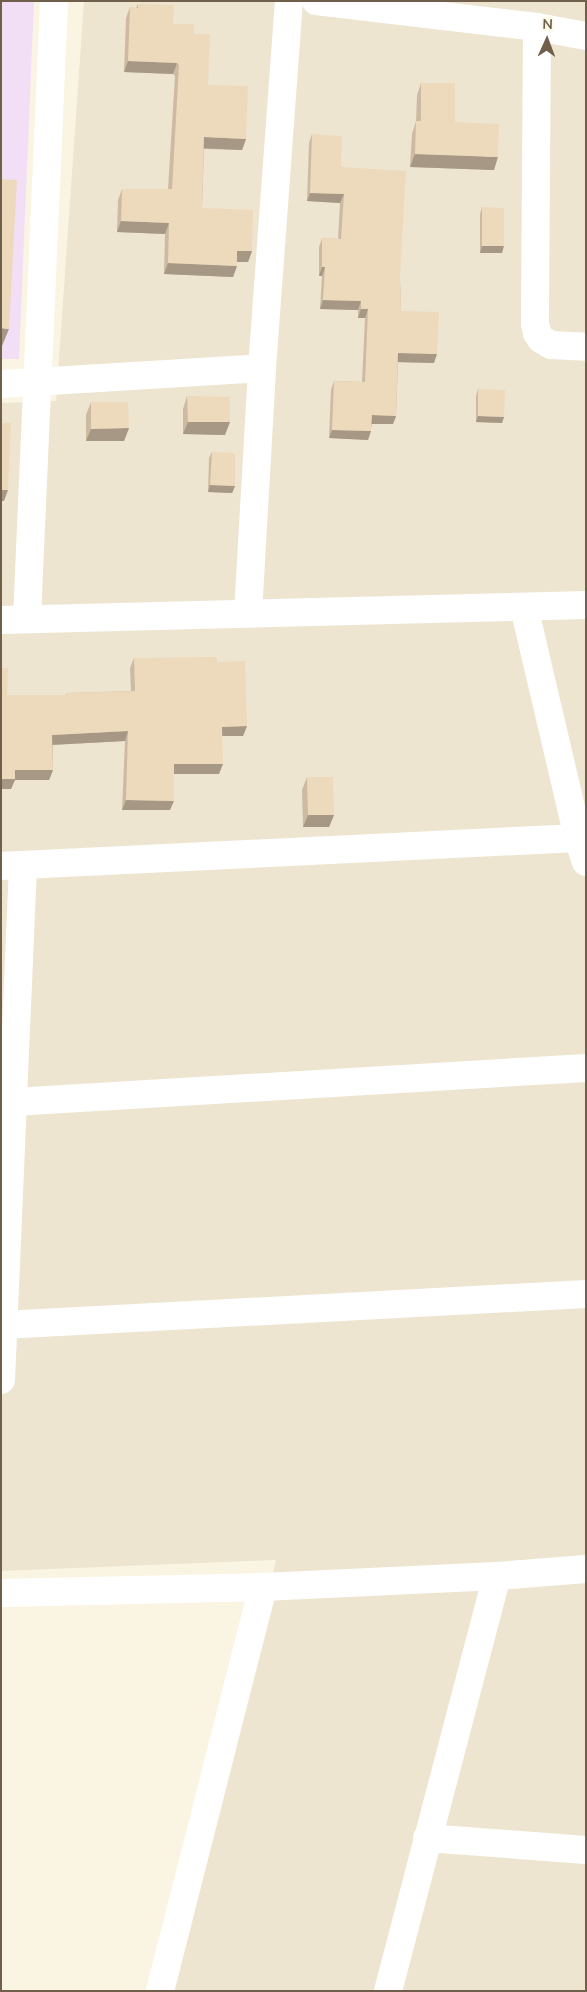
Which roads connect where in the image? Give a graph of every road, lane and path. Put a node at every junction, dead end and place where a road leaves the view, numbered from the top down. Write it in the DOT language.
graph roads {
  1 [pos="54,1"];
  2 [pos="289,1"];
  3 [pos="316,1"];
  4 [pos="537,27"];
  5 [pos="586,36"];
  6 [pos="586,347"];
  7 [pos="262,368"];
  8 [pos="39,382"];
  9 [pos="1,384"];
  10 [pos="586,606"];
  11 [pos="524,607"];
  12 [pos="248,613"];
  13 [pos="14,619"];
  14 [pos="582,850"];
  15 [pos="12,865"];
  16 [pos="586,1068"];
  17 [pos="12,1102"];
  18 [pos="586,1294"];
  19 [pos="3,1325"];
  20 [pos="1,1380"];
  21 [pos="586,1568"];
  22 [pos="497,1576"];
  23 [pos="263,1587"];
  24 [pos="1,1594"];
  25 [pos="427,1838"];
  26 [pos="586,1850"];
  27 [pos="160,1991"];
  28 [pos="388,1991"];
  1 -- 8 [label="street"];
  2 -- 7 [label="street"];
  3 -- 4 [label="street"];
  4 -- 5 [label="street"];
  4 -- 6 [label="street"];
  7 -- 8 [label="street"];
  7 -- 12 [label="street"];
  8 -- 9 [label="street"];
  8 -- 13 [label="street"];
  10 -- 11 [label="street"];
  11 -- 12 [label="street"];
  11 -- 14 [label="street"];
  12 -- 13 [label="street"];
  14 -- 15 [label="street"];
  15 -- 17 [label="street"];
  16 -- 17 [label="street"];
  17 -- 19 [label="street"];
  18 -- 19 [label="street"];
  19 -- 20 [label="street"];
  21 -- 22 [label="street"];
  22 -- 23 [label="street"];
  22 -- 25 [label="street"];
  23 -- 24 [label="street"];
  23 -- 27 [label="street"];
  25 -- 26 [label="street"];
  25 -- 28 [label="street"];
}
